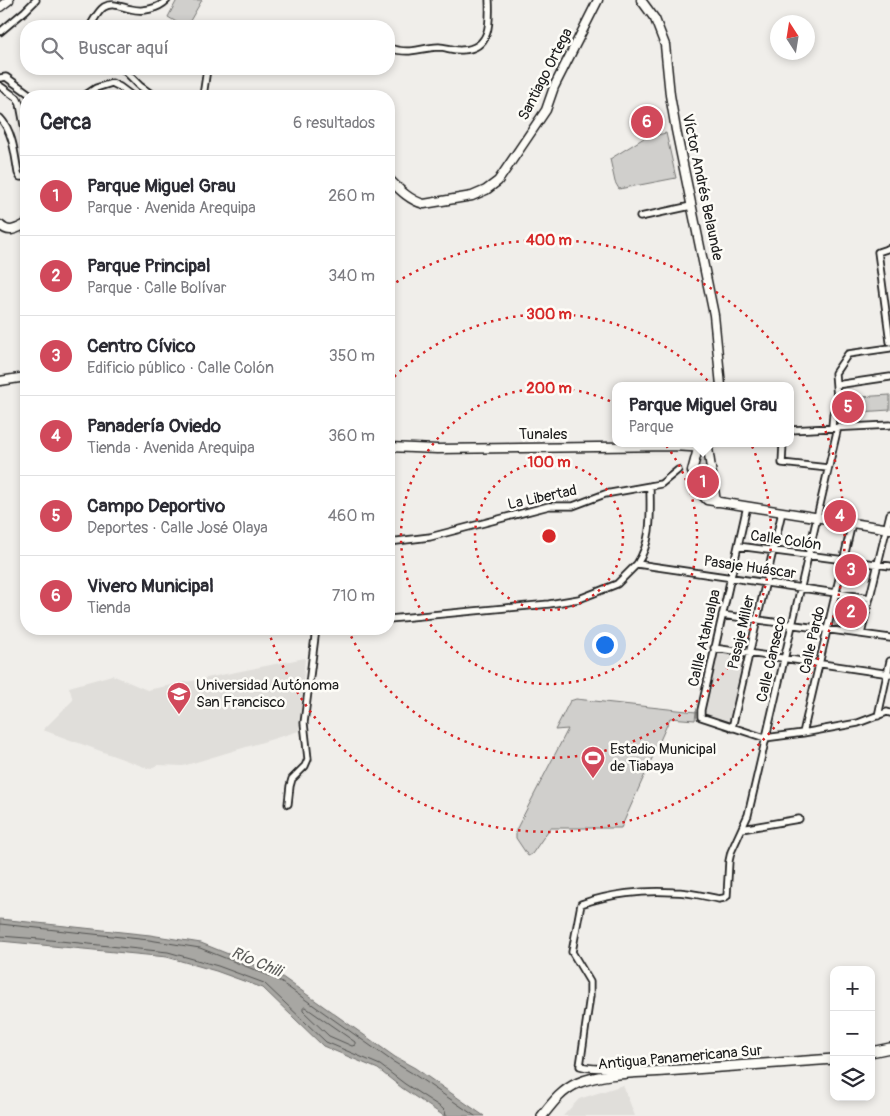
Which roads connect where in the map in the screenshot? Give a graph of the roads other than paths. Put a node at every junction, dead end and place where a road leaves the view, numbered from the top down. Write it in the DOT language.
graph roads {
  1 [pos="9,0"];
  2 [pos="36,0"];
  3 [pos="167,0"];
  4 [pos="490,0"];
  5 [pos="598,0"];
  6 [pos="640,0"];
  7 [pos="0,7"];
  8 [pos="94,20"];
  9 [pos="0,32"];
  10 [pos="395,50"];
  11 [pos="129,75"];
  12 [pos="206,75"];
  13 [pos="0,78"];
  14 [pos="0,86"];
  15 [pos="24,90"];
  16 [pos="93,90"];
  17 [pos="124,90"];
  18 [pos="146,90"];
  19 [pos="204,90"];
  20 [pos="20,104"];
  21 [pos="0,118"];
  22 [pos="20,176"];
  23 [pos="395,184"];
  24 [pos="691,206"];
  25 [pos="640,217"];
  26 [pos="0,225"];
  27 [pos="20,227"];
  28 [pos="890,248"];
  29 [pos="888,315"];
  30 [pos="890,342"];
  31 [pos="890,348"];
  32 [pos="890,377"];
  33 [pos="20,378"];
  34 [pos="0,381"];
  35 [pos="721,382"];
  36 [pos="836,384"];
  37 [pos="890,425"];
  38 [pos="835,427"];
  39 [pos="794,430"];
  40 [pos="395,447"];
  41 [pos="612,447"];
  42 [pos="681,447"];
  43 [pos="707,447"];
  44 [pos="711,447"];
  45 [pos="783,447"];
  46 [pos="698,449"];
  47 [pos="828,468"];
  48 [pos="678,470"];
  49 [pos="650,486"];
  50 [pos="716,502"];
  51 [pos="747,506"];
  52 [pos="782,512"];
  53 [pos="890,514"];
  54 [pos="817,517"];
  55 [pos="852,523"];
  56 [pos="888,528"];
  57 [pos="395,541"];
  58 [pos="738,546"];
  59 [pos="773,550"];
  60 [pos="808,555"];
  61 [pos="843,560"];
  62 [pos="637,564"];
  63 [pos="878,565"];
  64 [pos="890,566"];
  65 [pos="730,577"];
  66 [pos="766,582"];
  67 [pos="800,588"];
  68 [pos="836,593"];
  69 [pos="870,598"];
  70 [pos="722,615"];
  71 [pos="395,618"];
  72 [pos="757,619"];
  73 [pos="792,624"];
  74 [pos="827,629"];
  75 [pos="861,634"];
  76 [pos="315,635"];
  77 [pos="890,638"];
  78 [pos="714,648"];
  79 [pos="749,653"];
  80 [pos="784,658"];
  81 [pos="890,661"];
  82 [pos="819,664"];
  83 [pos="889,674"];
  84 [pos="890,713"];
  85 [pos="878,716"];
  86 [pos="732,728"];
  87 [pos="803,733"];
  88 [pos="765,738"];
  89 [pos="288,804"];
  90 [pos="799,819"];
  91 [pos="742,830"];
  92 [pos="890,1048"];
  93 [pos="875,1051"];
  94 [pos="830,1059"];
  95 [pos="628,1074"];
  96 [pos="542,1116"];
  1 -- 7 [label="street"];
  2 -- 9 [label="street"];
  3 -- 8 [label="street"];
  4 -- 10 [label="street"];
  5 -- 23 [label="street, Santiago Ortega"];
  6 -- 24 [label="street, Víctor Andrés Belaunde"];
  11 -- 18 [label="street"];
  12 -- 19 [label="street"];
  13 -- 15 [label="street"];
  14 -- 20 [label="street"];
  16 -- 17 [label="street"];
  21 -- 22 [label="street"];
  24 -- 25 [label="street"];
  24 -- 35 [label="street, Víctor Andrés Belaunde"];
  26 -- 27 [label="street"];
  28 -- 29 [label="street"];
  29 -- 30 [label="street"];
  31 -- 36 [label="street, Calle Canseco"];
  32 -- 36 [label="street"];
  33 -- 34 [label="street"];
  36 -- 38 [label="street, Calle Canseco"];
  37 -- 38 [label="street"];
  38 -- 39 [label="street"];
  38 -- 47 [label="street, Calle Canseco"];
  40 -- 41 [label="street, Tunales"];
  42 -- 46 [label="street, Tunales"];
  43 -- 46 [label="street, Tunales"];
  44 -- 50 [label="street"];
  45 -- 47 [label="street"];
  46 -- 50 [label="street"];
  47 -- 54 [label="street, Calle Canseco"];
  48 -- 49 [label="street, La Libertad"];
  49 -- 57 [label="street, La Libertad"];
  49 -- 62 [label="street"];
  50 -- 51 [label="street"];
  51 -- 52 [label="street"];
  51 -- 58 [label="street, Callle Atahualpa"];
  52 -- 54 [label="street"];
  52 -- 59 [label="street, Pasaje Miller"];
  53 -- 56 [label="street"];
  54 -- 55 [label="street"];
  54 -- 60 [label="street, Calle Canseco"];
  55 -- 56 [label="street"];
  55 -- 61 [label="street, Calle Pardo"];
  56 -- 63 [label="street"];
  58 -- 59 [label="street, Calle Colón"];
  58 -- 65 [label="street, Callle Atahualpa"];
  59 -- 60 [label="street, Calle Colón"];
  59 -- 66 [label="street, Pasaje Miller"];
  60 -- 61 [label="street, Calle Colón"];
  60 -- 67 [label="street, Calle Canseco"];
  61 -- 63 [label="street, Calle Colón"];
  61 -- 68 [label="street, Calle Pardo"];
  62 -- 65 [label="street, Pasaje Huáscar"];
  62 -- 71 [label="street"];
  63 -- 64 [label="street, Calle Colón"];
  63 -- 69 [label="street"];
  65 -- 66 [label="street, Pasaje Huáscar"];
  65 -- 70 [label="street, Callle Atahualpa"];
  66 -- 67 [label="street, Pasaje Huáscar"];
  66 -- 72 [label="street, Pasaje Miller"];
  67 -- 68 [label="street, Pasaje Huáscar"];
  67 -- 73 [label="street, Calle Canseco"];
  68 -- 69 [label="street, Pasaje Huáscar"];
  68 -- 74 [label="street, Calle Pardo"];
  69 -- 75 [label="street"];
  70 -- 72 [label="street"];
  70 -- 78 [label="street, Callle Atahualpa"];
  72 -- 73 [label="street"];
  72 -- 79 [label="street, Pasaje Miller"];
  73 -- 74 [label="street"];
  73 -- 80 [label="street, Calle Canseco"];
  74 -- 75 [label="street"];
  74 -- 82 [label="street, Calle Pardo"];
  75 -- 77 [label="street"];
  76 -- 89 [label="street"];
  78 -- 79 [label="street"];
  78 -- 86 [label="street, Callle Atahualpa"];
  79 -- 80 [label="street"];
  79 -- 86 [label="street, Pasaje Miller"];
  80 -- 82 [label="street"];
  80 -- 88 [label="street, Calle Canseco"];
  81 -- 83 [label="street"];
  82 -- 83 [label="street"];
  82 -- 87 [label="street, Calle Pardo"];
  83 -- 85 [label="street"];
  84 -- 85 [label="street"];
  85 -- 87 [label="street"];
  86 -- 88 [label="street"];
  87 -- 88 [label="street"];
  88 -- 91 [label="street, Calle Canseco"];
  90 -- 91 [label="street"];
  91 -- 95 [label="street, Calle Canseco"];
  92 -- 93 [label="main road"];
  94 -- 95 [label="main road, Antigua Panamericana Sur"];
  95 -- 96 [label="main road, Antigua Panamericana Sur"];
}
